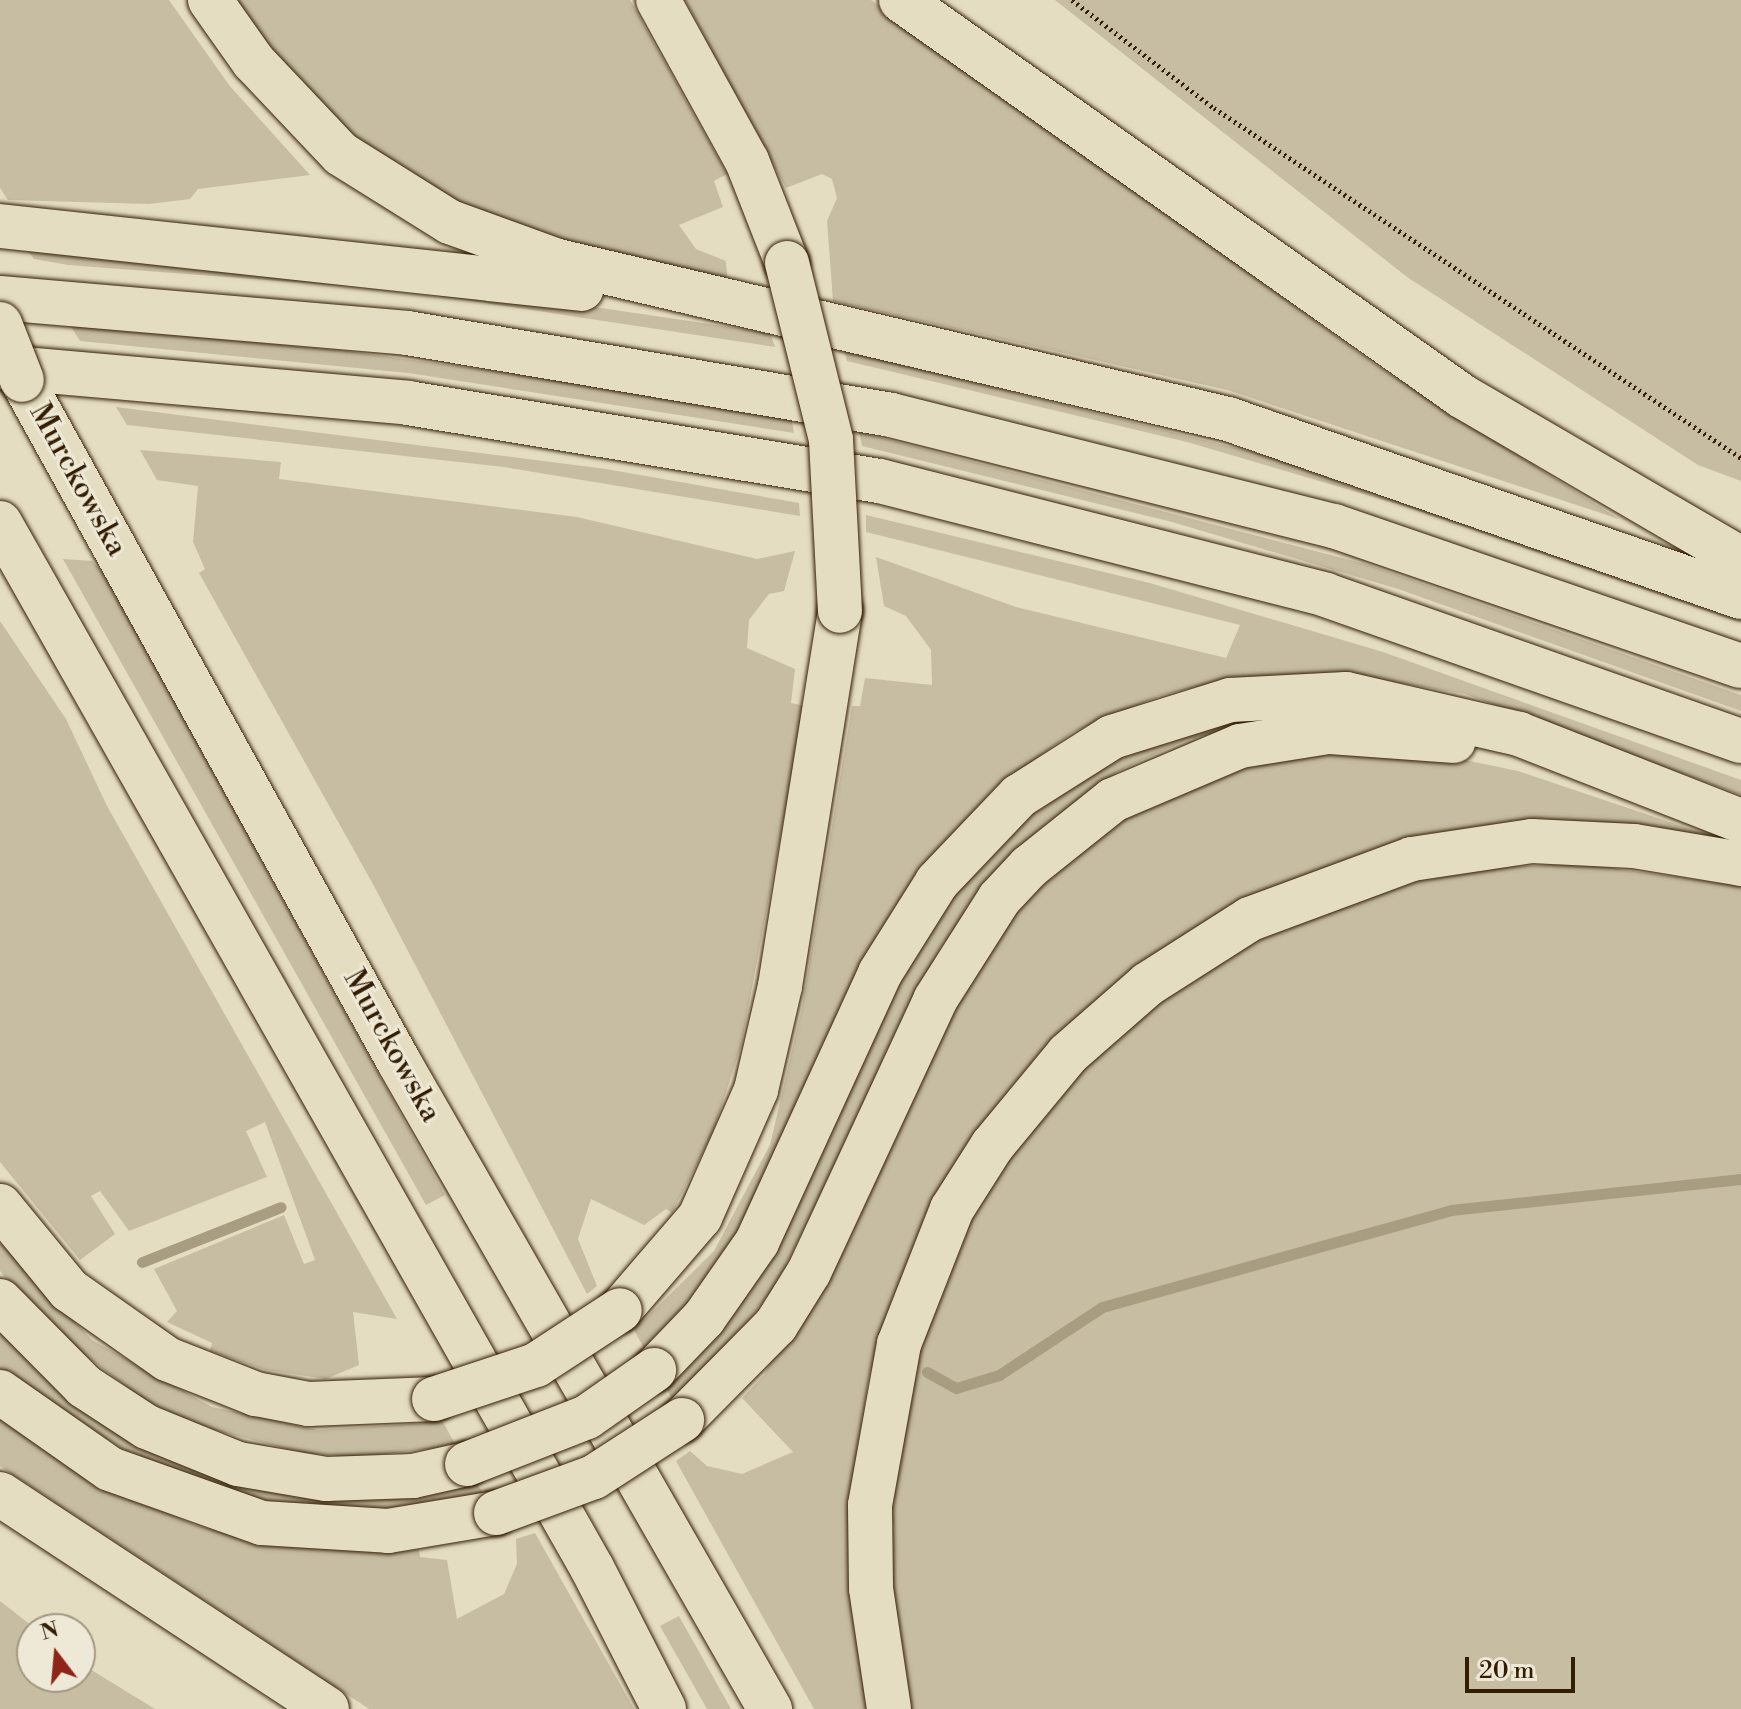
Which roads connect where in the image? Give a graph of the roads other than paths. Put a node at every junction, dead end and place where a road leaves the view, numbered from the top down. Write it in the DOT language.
graph roads {
  1 [pos="210,0"];
  2 [pos="658,0"];
  3 [pos="901,0"];
  4 [pos="0,226"];
  5 [pos="0,298"];
  6 [pos="779,314"];
  7 [pos="0,324"];
  8 [pos="11,374"];
  9 [pos="6,534"];
  10 [pos="1741,559"];
  11 [pos="1741,597"];
  12 [pos="1741,666"];
  13 [pos="1741,741"];
  14 [pos="1741,821"];
  15 [pos="1741,864"];
  16 [pos="0,1206"];
  17 [pos="0,1301"];
  18 [pos="0,1392"];
  19 [pos="0,1494"];
  20 [pos="327,1709"];
  21 [pos="664,1709"];
  22 [pos="770,1709"];
  23 [pos="889,1709"];
  1 -- 6 [label="main road"];
  2 -- 16 [label="main road, bridge"];
  3 -- 10 [label="main road"];
  4 -- 6 [label="main road"];
  5 -- 12 [label="main road"];
  6 -- 11 [label="main road"];
  7 -- 8 [label="main road, Murckowska, bridge"];
  8 -- 13 [label="main road"];
  8 -- 22 [label="main road, Murckowska"];
  9 -- 21 [label="main road"];
  14 -- 17 [label="main road, bridge"];
  14 -- 18 [label="main road, bridge"];
  15 -- 23 [label="main road"];
  19 -- 20 [label="main road"];
}
